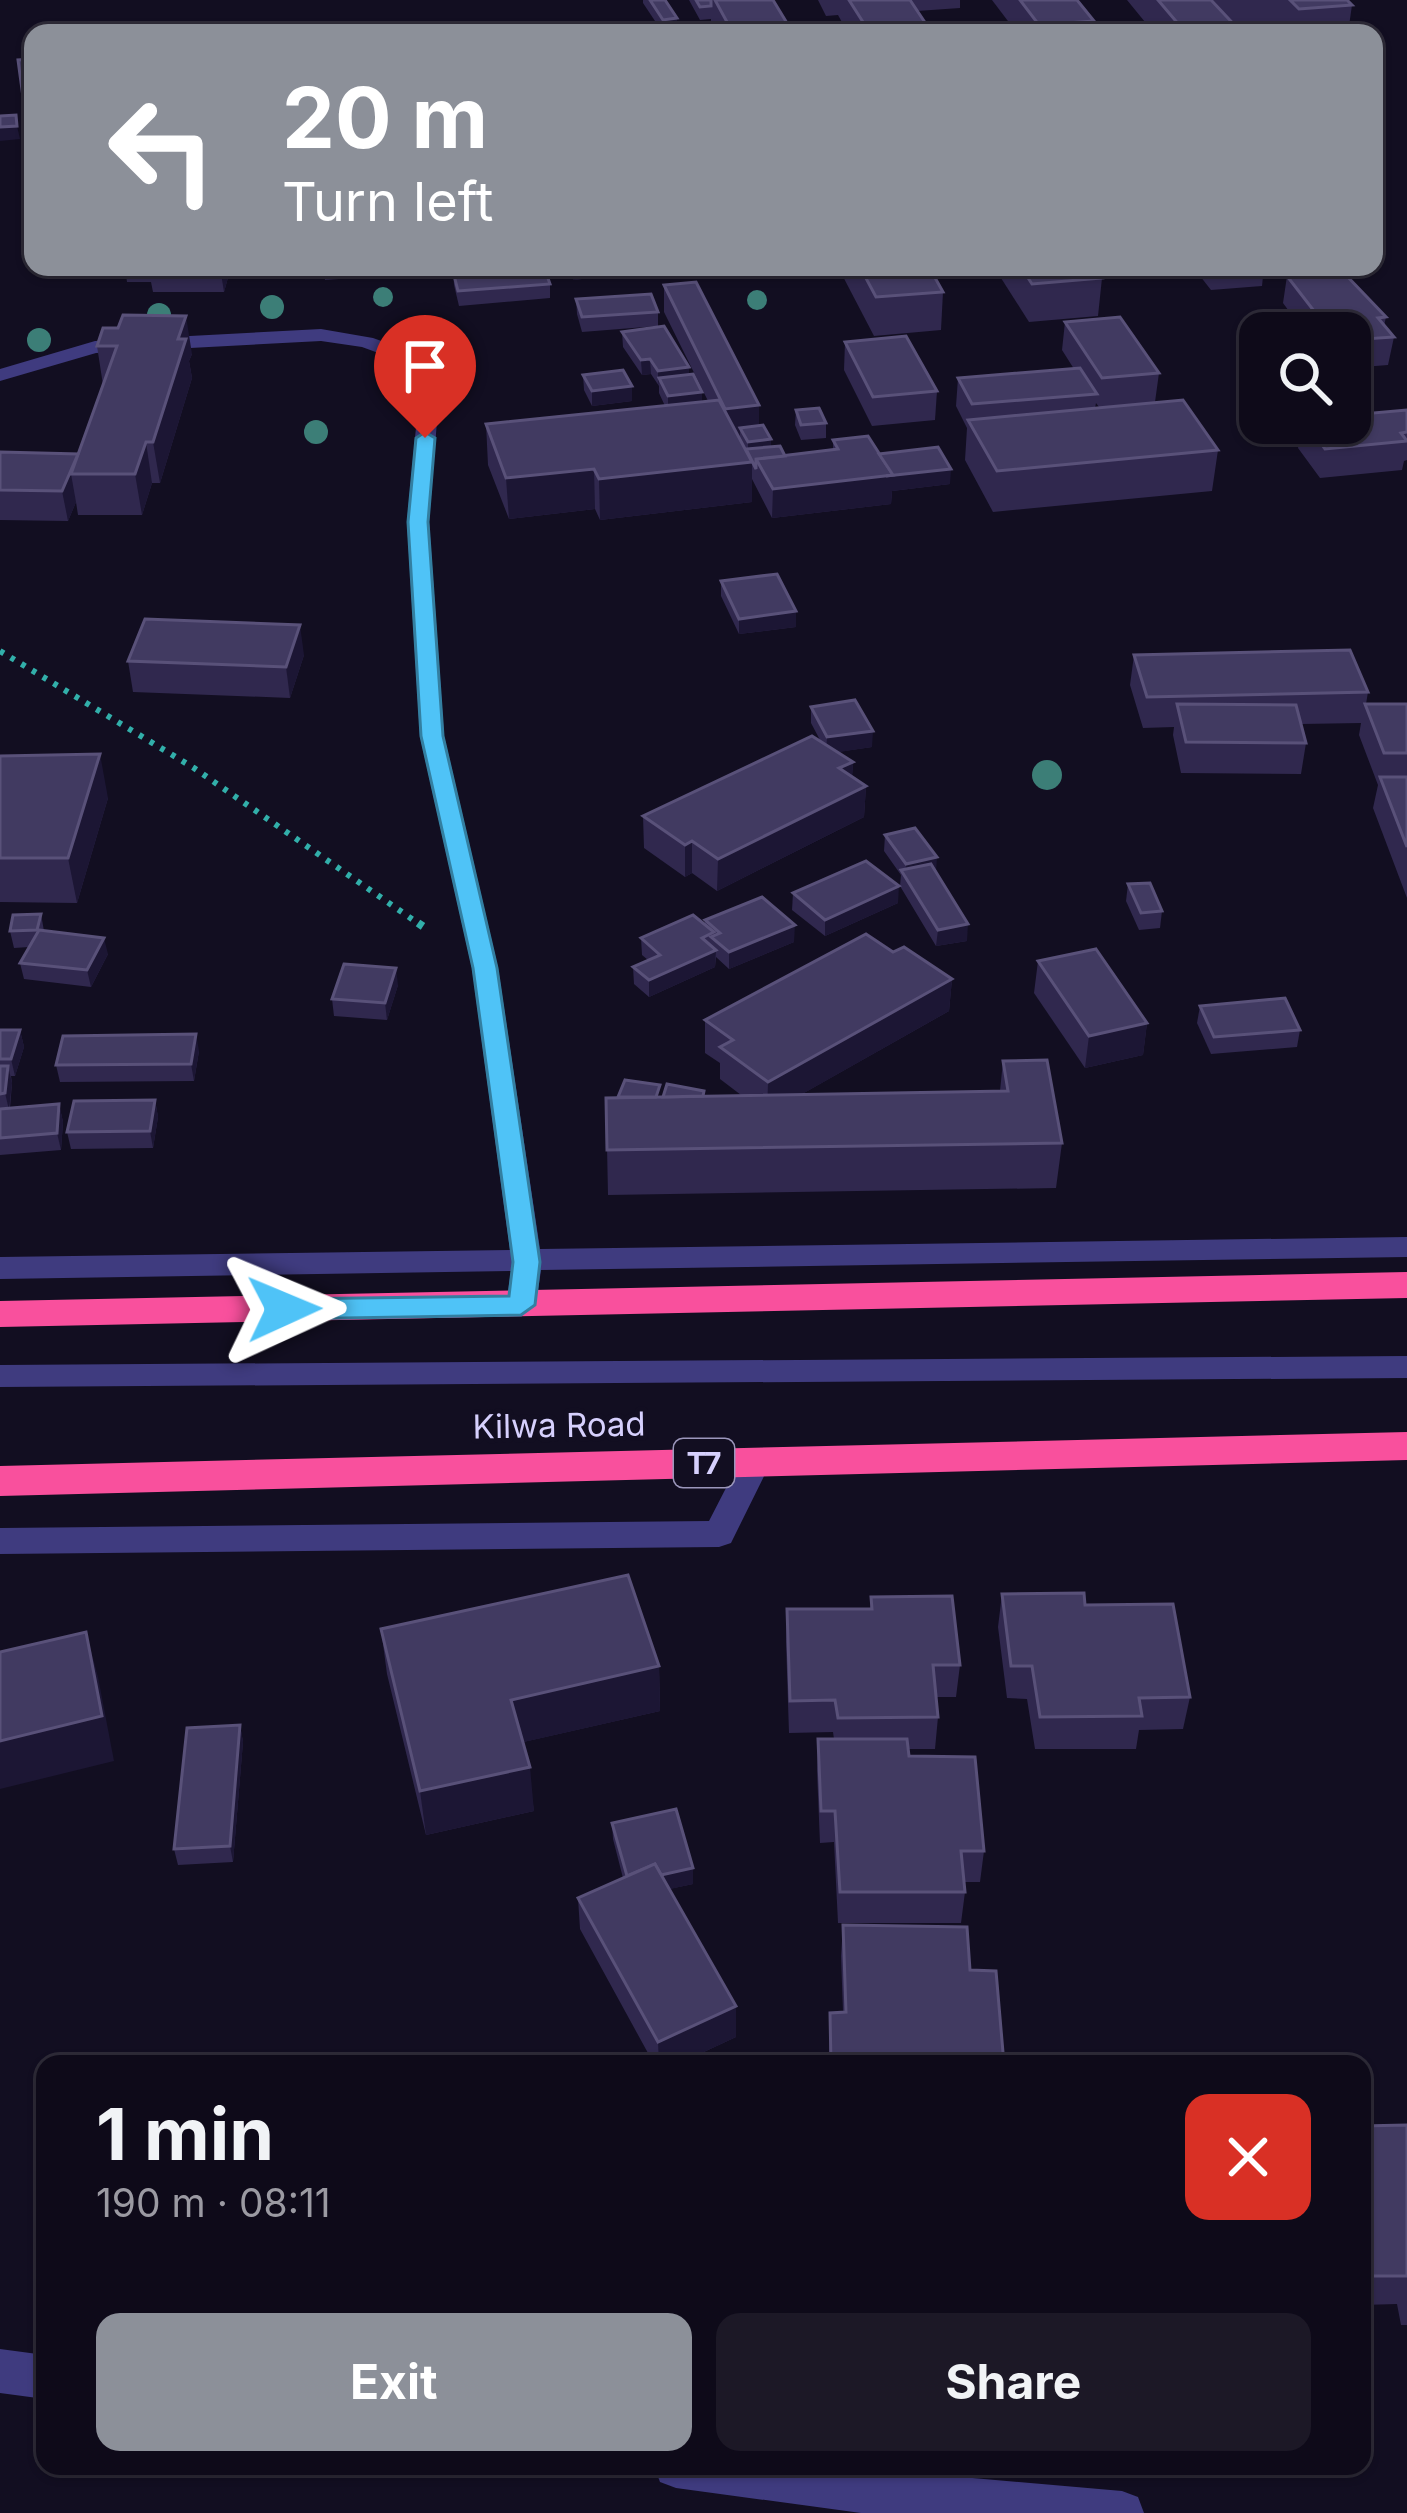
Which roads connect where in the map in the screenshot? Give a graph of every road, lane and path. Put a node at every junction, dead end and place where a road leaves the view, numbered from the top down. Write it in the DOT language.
graph roads {
  1 [pos="0,375"];
  2 [pos="0,651"];
  3 [pos="485,968"];
  4 [pos="1407,1247"];
  5 [pos="527,1262"];
  6 [pos="0,1268"];
  7 [pos="1407,1285"];
  8 [pos="521,1305"];
  9 [pos="0,1314"];
  10 [pos="1407,1367"];
  11 [pos="0,1376"];
  12 [pos="1407,1446"];
  13 [pos="755,1462"];
  14 [pos="0,1480"];
  15 [pos="0,1541"];
  16 [pos="0,2371"];
  17 [pos="36,2376"];
  18 [pos="719,2475"];
  19 [pos="842,2501"];
  20 [pos="1122,2513"];
  1 -- 3 [label="street"];
  2 -- 3 [label="path"];
  3 -- 5 [label="street"];
  4 -- 5 [label="street"];
  5 -- 6 [label="street"];
  5 -- 8 [label="street"];
  7 -- 8 [label="highway"];
  8 -- 9 [label="highway"];
  10 -- 11 [label="street"];
  12 -- 13 [label="highway, Kilwa Road / T7"];
  13 -- 14 [label="highway, Kilwa Road / T7"];
  13 -- 15 [label="street"];
  16 -- 17 [label="street"];
  18 -- 19 [label="street"];
  19 -- 20 [label="street"];
}
